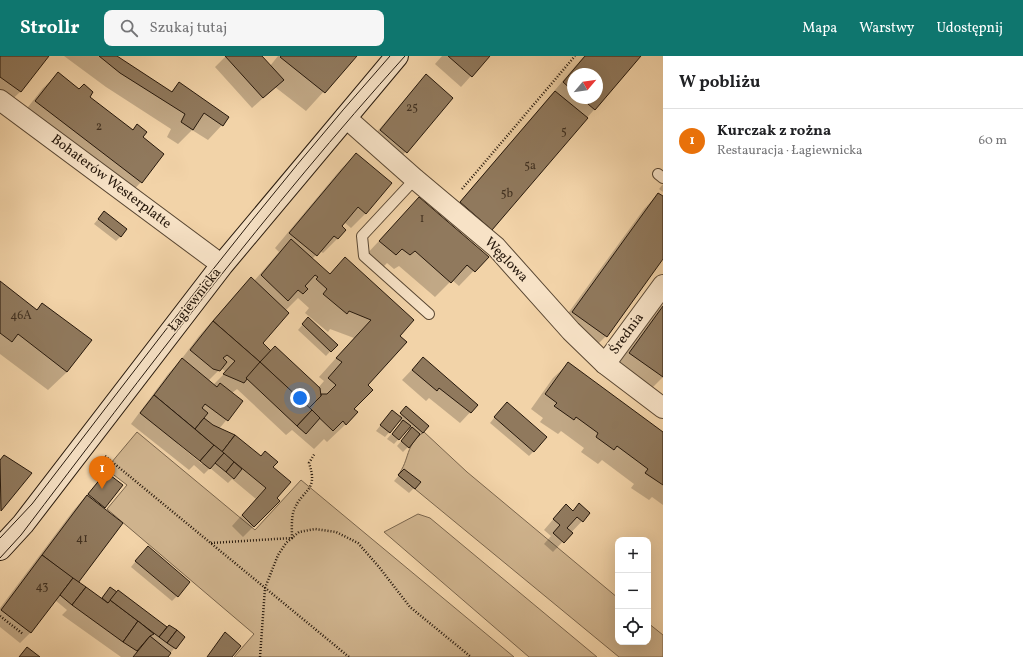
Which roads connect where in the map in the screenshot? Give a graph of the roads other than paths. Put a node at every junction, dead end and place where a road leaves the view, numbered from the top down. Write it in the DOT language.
graph roads {
  1 [pos="398,56"];
  2 [pos="0,100"];
  3 [pos="345,117"];
  4 [pos="415,179"];
  5 [pos="222,265"];
  6 [pos="663,285"];
  7 [pos="429,314"];
  8 [pos="605,364"];
  9 [pos="662,404"];
  10 [pos="0,550"];
  1 -- 3 [label="street, Łagiewnicka"];
  2 -- 5 [label="street, Bohaterów Westerplatte"];
  3 -- 4 [label="street, Węglowa"];
  3 -- 5 [label="street, Łagiewnicka"];
  4 -- 7 [label="lane"];
  4 -- 8 [label="street, Węglowa"];
  5 -- 10 [label="street, Łagiewnicka"];
  6 -- 8 [label="street, Średnia"];
  8 -- 9 [label="street, Węglowa"];
}
